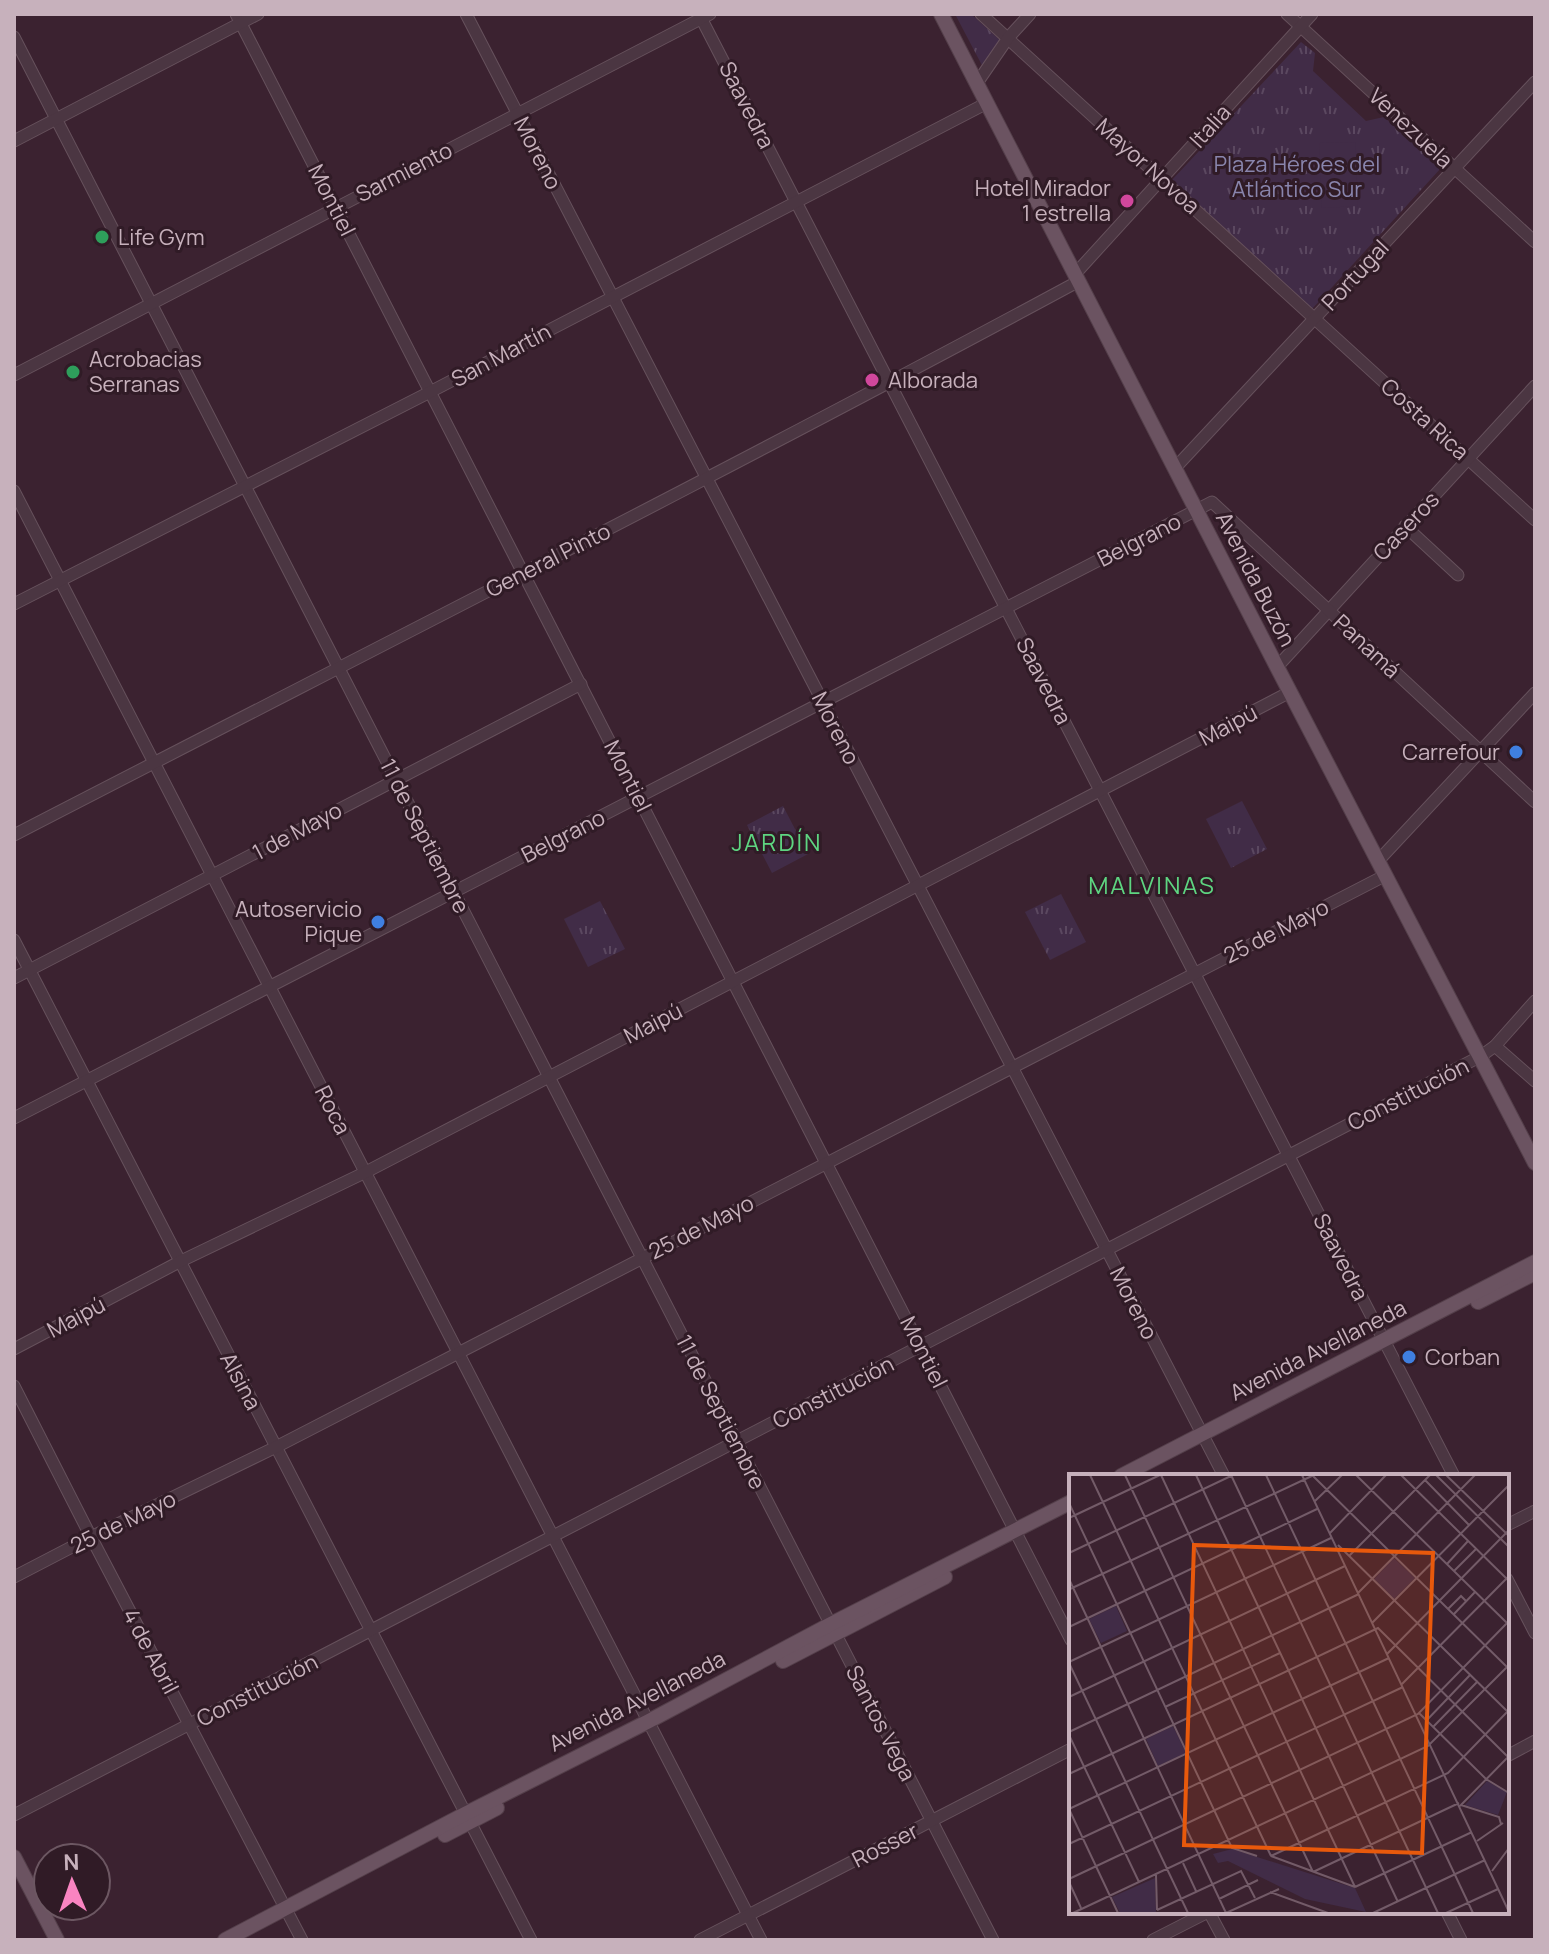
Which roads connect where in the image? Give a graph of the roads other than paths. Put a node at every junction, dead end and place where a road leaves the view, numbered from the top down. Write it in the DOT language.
graph roads {
  1 [pos="258,14"];
  2 [pos="466,14"];
  3 [pos="941,14"];
  4 [pos="981,14"];
  5 [pos="1030,14"];
  6 [pos="1287,14"];
  7 [pos="1312,14"];
  8 [pos="704,15"];
  9 [pos="238,19"];
  10 [pos="1301,27"];
  11 [pos="14,37"];
  12 [pos="1008,38"];
  13 [pos="1535,82"];
  14 [pos="977,83"];
  15 [pos="987,103"];
  16 [pos="518,114"];
  17 [pos="56,119"];
  18 [pos="14,141"];
  19 [pos="1454,168"];
  20 [pos="1162,178"];
  21 [pos="796,202"];
  22 [pos="336,208"];
  23 [pos="1535,242"];
  24 [pos="1077,278"];
  25 [pos="613,297"];
  26 [pos="151,304"];
  27 [pos="1315,318"];
  28 [pos="14,375"];
  29 [pos="890,383"];
  30 [pos="1535,386"];
  31 [pos="430,392"];
  32 [pos="1468,458"];
  33 [pos="1175,468"];
  34 [pos="708,477"];
  35 [pos="244,486"];
  36 [pos="14,491"];
  37 [pos="1197,510"];
  38 [pos="1535,520"];
  39 [pos="1405,526"];
  40 [pos="522,573"];
  41 [pos="1458,575"];
  42 [pos="60,581"];
  43 [pos="14,604"];
  44 [pos="1006,608"];
  45 [pos="1328,610"];
  46 [pos="1277,667"];
  47 [pos="338,669"];
  48 [pos="581,684"];
  49 [pos="1290,692"];
  50 [pos="1535,693"];
  51 [pos="823,703"];
  52 [pos="1481,752"];
  53 [pos="154,763"];
  54 [pos="396,779"];
  55 [pos="1101,791"];
  56 [pos="639,797"];
  57 [pos="1535,802"];
  58 [pos="14,835"];
  59 [pos="1382,868"];
  60 [pos="212,875"];
  61 [pos="918,886"];
  62 [pos="454,892"];
  63 [pos="14,940"];
  64 [pos="29,970"];
  65 [pos="1194,973"];
  66 [pos="14,978"];
  67 [pos="733,981"];
  68 [pos="270,987"];
  69 [pos="1535,1001"];
  70 [pos="1495,1046"];
  71 [pos="1481,1056"];
  72 [pos="1012,1067"];
  73 [pos="549,1077"];
  74 [pos="87,1081"];
  75 [pos="1535,1081"];
  76 [pos="14,1118"];
  77 [pos="1289,1155"];
  78 [pos="827,1162"];
  79 [pos="1535,1163"];
  80 [pos="366,1172"];
  81 [pos="1107,1250"];
  82 [pos="642,1258"];
  83 [pos="179,1262"];
  84 [pos="1535,1262"];
  85 [pos="1535,1273"];
  86 [pos="1386,1344"];
  87 [pos="921,1346"];
  88 [pos="14,1349"];
  89 [pos="458,1353"];
  90 [pos="14,1386"];
  91 [pos="1204,1438"];
  92 [pos="737,1441"];
  93 [pos="276,1447"];
  94 [pos="1125,1474"];
  95 [pos="1143,1474"];
  96 [pos="1223,1474"];
  97 [pos="1453,1474"];
  98 [pos="1069,1503"];
  99 [pos="1535,1511"];
  100 [pos="1069,1513"];
  101 [pos="1509,1524"];
  102 [pos="1018,1534"];
  103 [pos="553,1536"];
  104 [pos="91,1537"];
  105 [pos="14,1577"];
  106 [pos="1509,1583"];
  107 [pos="833,1629"];
  108 [pos="371,1631"];
  109 [pos="1535,1633"];
  110 [pos="1069,1636"];
  111 [pos="190,1724"];
  112 [pos="650,1725"];
  113 [pos="1535,1741"];
  114 [pos="1069,1750"];
  115 [pos="1509,1755"];
  116 [pos="14,1815"];
  117 [pos="467,1818"];
  118 [pos="932,1821"];
  119 [pos="14,1857"];
  120 [pos="287,1912"];
  121 [pos="1205,1914"];
  122 [pos="1210,1914"];
  123 [pos="1448,1914"];
  124 [pos="748,1915"];
  125 [pos="57,1940"];
  126 [pos="225,1940"];
  127 [pos="242,1940"];
  128 [pos="302,1940"];
  129 [pos="531,1940"];
  130 [pos="700,1940"];
  131 [pos="761,1940"];
  132 [pos="993,1940"];
  133 [pos="1153,1940"];
  134 [pos="1224,1940"];
  135 [pos="1461,1940"];
  1 -- 9 [label="street"];
  2 -- 16 [label="street, Moreno"];
  3 -- 14 [label="main road, Avenida Buzón"];
  4 -- 12 [label="street, Mayor Novoa"];
  5 -- 12 [label="street"];
  6 -- 10 [label="street, Venezuela"];
  7 -- 10 [label="street, Italia"];
  8 -- 16 [label="street, Sarmiento"];
  8 -- 21 [label="street, Saavedra"];
  9 -- 17 [label="street"];
  9 -- 22 [label="street, Montiel"];
  10 -- 19 [label="street, Venezuela"];
  10 -- 20 [label="street, Italia"];
  11 -- 17 [label="street, 11 de Septiembre"];
  12 -- 14 [label="street"];
  12 -- 20 [label="street, Mayor Novoa"];
  13 -- 19 [label="street, Portugal"];
  14 -- 15 [label="main road, Avenida Buzón"];
  15 -- 21 [label="street, San Martín"];
  15 -- 24 [label="main road, Avenida Buzón"];
  16 -- 22 [label="street, Sarmiento"];
  16 -- 25 [label="street, Moreno"];
  17 -- 18 [label="street"];
  17 -- 26 [label="street, 11 de Septiembre"];
  19 -- 23 [label="street, Venezuela"];
  19 -- 27 [label="street, Portugal"];
  20 -- 24 [label="street, Italia"];
  20 -- 27 [label="street, Mayor Novoa"];
  21 -- 25 [label="street, San Martín"];
  21 -- 29 [label="street, Saavedra"];
  22 -- 26 [label="street, Sarmiento"];
  22 -- 31 [label="street, Montiel"];
  24 -- 29 [label="street, General Pinto"];
  24 -- 33 [label="main road, Avenida Buzón"];
  25 -- 31 [label="street, San Martín"];
  25 -- 34 [label="street, Moreno"];
  26 -- 28 [label="street, Sarmiento"];
  26 -- 35 [label="street, 11 de Septiembre"];
  27 -- 32 [label="street, Costa Rica"];
  27 -- 33 [label="street, Portugal"];
  29 -- 34 [label="street, General Pinto"];
  29 -- 44 [label="street, Saavedra"];
  30 -- 32 [label="street, Caseros"];
  31 -- 35 [label="street, San Martín"];
  31 -- 40 [label="street, Montiel"];
  32 -- 38 [label="street, Costa Rica"];
  32 -- 39 [label="street, Caseros"];
  33 -- 37 [label="main road, Avenida Buzón"];
  34 -- 40 [label="street, General Pinto"];
  34 -- 51 [label="street, Moreno"];
  35 -- 42 [label="street, San Martín"];
  35 -- 47 [label="street, 11 de Septiembre"];
  36 -- 42 [label="street, Roca"];
  37 -- 44 [label="street, Belgrano"];
  37 -- 45 [label="street, Panamá"];
  37 -- 46 [label="main road, Avenida Buzón"];
  39 -- 41 [label="street"];
  39 -- 45 [label="street, Caseros"];
  40 -- 47 [label="street, General Pinto"];
  40 -- 48 [label="street, Montiel"];
  42 -- 43 [label="street, San Martín"];
  42 -- 53 [label="street, Roca"];
  44 -- 51 [label="street, Belgrano"];
  44 -- 55 [label="street, Saavedra"];
  45 -- 46 [label="street, Caseros"];
  45 -- 52 [label="street, Panamá"];
  46 -- 49 [label="main road, Avenida Buzón"];
  47 -- 53 [label="street, General Pinto"];
  47 -- 54 [label="street, 11 de Septiembre"];
  48 -- 54 [label="street, 1 de Mayo"];
  48 -- 56 [label="street, Montiel"];
  49 -- 55 [label="street, Maipú"];
  49 -- 59 [label="main road, Avenida Buzón"];
  50 -- 52 [label="street, 25 de Mayo"];
  51 -- 56 [label="street, Belgrano"];
  51 -- 61 [label="street, Moreno"];
  52 -- 57 [label="street, Panamá"];
  52 -- 59 [label="street, 25 de Mayo"];
  53 -- 58 [label="street, General Pinto"];
  53 -- 60 [label="street, Roca"];
  54 -- 60 [label="street, 1 de Mayo"];
  54 -- 62 [label="street, 11 de Septiembre"];
  55 -- 61 [label="street, Maipú"];
  55 -- 65 [label="street, Saavedra"];
  56 -- 62 [label="street, Belgrano"];
  56 -- 67 [label="street, Montiel"];
  59 -- 65 [label="street, 25 de Mayo"];
  59 -- 71 [label="main road, Avenida Buzón"];
  60 -- 64 [label="street, 1 de Mayo"];
  60 -- 68 [label="street, Roca"];
  61 -- 67 [label="street, Maipú"];
  61 -- 72 [label="street, Moreno"];
  62 -- 68 [label="street, Belgrano"];
  62 -- 73 [label="street, 11 de Septiembre"];
  63 -- 64 [label="street, Alsina"];
  64 -- 66 [label="street, 1 de Mayo"];
  64 -- 74 [label="street, Alsina"];
  65 -- 72 [label="street, 25 de Mayo"];
  65 -- 77 [label="street, Saavedra"];
  67 -- 73 [label="street, Maipú"];
  67 -- 78 [label="street, Montiel"];
  68 -- 74 [label="street, Belgrano"];
  68 -- 80 [label="street, Roca"];
  69 -- 70 [label="street, Constitución"];
  70 -- 71 [label="street, Constitución"];
  70 -- 75 [label="street"];
  71 -- 77 [label="street, Constitución"];
  71 -- 79 [label="main road, Avenida Buzón"];
  72 -- 78 [label="street, 25 de Mayo"];
  72 -- 81 [label="street, Moreno"];
  73 -- 80 [label="street, Maipú"];
  73 -- 82 [label="street, 11 de Septiembre"];
  74 -- 76 [label="street, Belgrano"];
  74 -- 83 [label="street, Alsina"];
  77 -- 81 [label="street, Constitución"];
  77 -- 86 [label="street, Saavedra"];
  78 -- 82 [label="street, 25 de Mayo"];
  78 -- 87 [label="street, Montiel"];
  80 -- 83 [label="street, Maipú"];
  80 -- 89 [label="street, Roca"];
  81 -- 87 [label="street, Constitución"];
  81 -- 91 [label="street, Moreno"];
  82 -- 89 [label="street, 25 de Mayo"];
  82 -- 92 [label="street, 11 de Septiembre"];
  83 -- 88 [label="street, Maipú"];
  83 -- 93 [label="street, Alsina"];
  84 -- 86 [label="main road, Avenida Avellaneda"];
  85 -- 86 [label="main road, Avenida Avellaneda"];
  86 -- 91 [label="main road, Avenida Avellaneda"];
  86 -- 97 [label="street, Saavedra"];
  87 -- 92 [label="street, Constitución"];
  87 -- 102 [label="street, Montiel"];
  89 -- 93 [label="street, 25 de Mayo"];
  89 -- 103 [label="street, Roca"];
  90 -- 104 [label="street, 4 de Abril"];
  91 -- 94 [label="main road, Avenida Avellaneda"];
  91 -- 95 [label="main road, Avenida Avellaneda"];
  91 -- 96 [label="street, Moreno"];
  92 -- 103 [label="street, Constitución"];
  92 -- 107 [label="street, 11 de Septiembre"];
  93 -- 104 [label="street, 25 de Mayo"];
  93 -- 108 [label="street, Alsina"];
  98 -- 102 [label="main road, Avenida Avellaneda"];
  99 -- 101 [label="street"];
  100 -- 102 [label="main road, Avenida Avellaneda"];
  102 -- 107 [label="main road, Avenida Avellaneda"];
  102 -- 110 [label="street, Montiel"];
  103 -- 108 [label="street, Constitución"];
  103 -- 112 [label="street, Roca"];
  104 -- 105 [label="street, 25 de Mayo"];
  104 -- 111 [label="street, 4 de Abril"];
  106 -- 109 [label="street"];
  107 -- 112 [label="main road, Avenida Avellaneda"];
  107 -- 118 [label="street, Santos Vega"];
  108 -- 111 [label="street, Constitución"];
  108 -- 117 [label="street, Alsina"];
  111 -- 116 [label="street, Constitución"];
  111 -- 120 [label="street, 4 de Abril"];
  112 -- 117 [label="main road, Avenida Avellaneda"];
  112 -- 124 [label="street, Roca"];
  113 -- 115 [label="street"];
  114 -- 118 [label="street, Rosser"];
  117 -- 120 [label="main road, Avenida Avellaneda"];
  117 -- 129 [label="street, Alsina"];
  118 -- 124 [label="street, Rosser"];
  118 -- 132 [label="street, Santos Vega"];
  119 -- 125 [label="main road"];
  120 -- 126 [label="main road, Avenida Avellaneda"];
  120 -- 127 [label="main road, Avenida Avellaneda"];
  120 -- 128 [label="street, 4 de Abril"];
  121 -- 133 [label="street"];
  122 -- 134 [label="street"];
  123 -- 135 [label="street"];
  124 -- 130 [label="street, Rosser"];
  124 -- 131 [label="street, Roca"];
}
